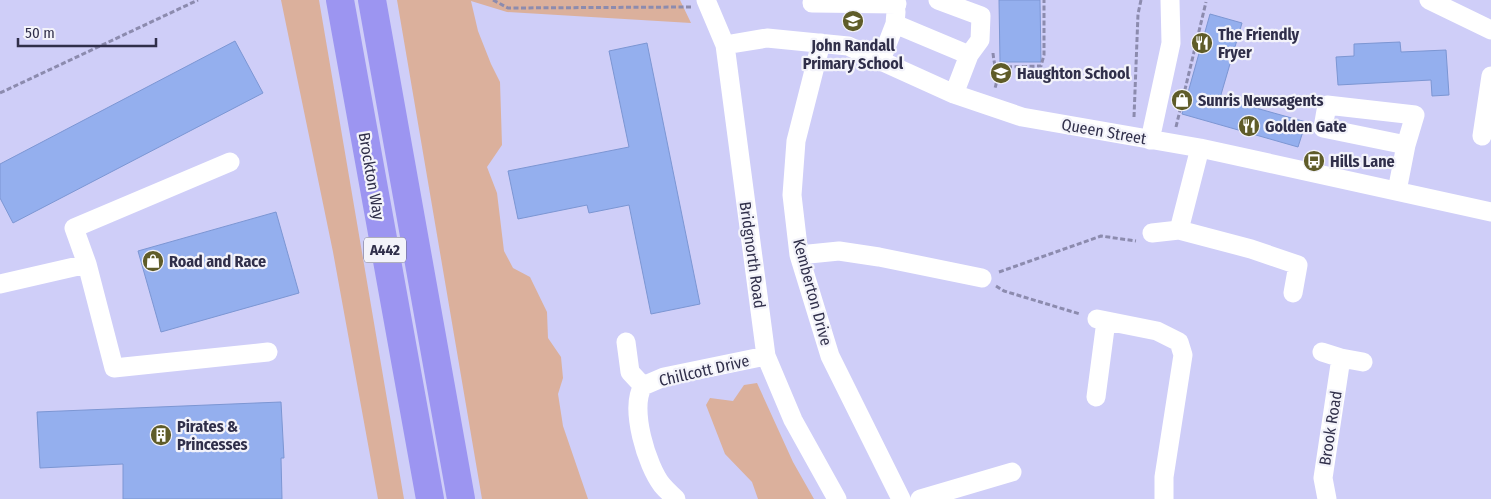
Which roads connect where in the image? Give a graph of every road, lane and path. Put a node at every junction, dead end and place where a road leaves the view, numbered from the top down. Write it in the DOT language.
graph roads {
  1 [pos="198,0"];
  2 [pos="340,0"];
  3 [pos="372,0"];
  4 [pos="493,0"];
  5 [pos="938,0"];
  6 [pos="1044,0"];
  7 [pos="1141,0"];
  8 [pos="1170,0"];
  9 [pos="1429,0"];
  10 [pos="898,2"];
  11 [pos="1206,2"];
  12 [pos="812,3"];
  13 [pos="707,4"];
  14 [pos="896,24"];
  15 [pos="1491,30"];
  16 [pos="822,43"];
  17 [pos="725,44"];
  18 [pos="969,55"];
  19 [pos="881,60"];
  20 [pos="1007,68"];
  21 [pos="1491,76"];
  22 [pos="0,93"];
  23 [pos="954,94"];
  24 [pos="1134,125"];
  25 [pos="1176,127"];
  26 [pos="1482,136"];
  27 [pos="1150,140"];
  28 [pos="1406,145"];
  29 [pos="1200,148"];
  30 [pos="230,162"];
  31 [pos="1397,191"];
  32 [pos="1491,212"];
  33 [pos="1179,230"];
  34 [pos="1152,233"];
  35 [pos="799,255"];
  36 [pos="87,264"];
  37 [pos="982,278"];
  38 [pos="0,284"];
  39 [pos="1293,293"];
  40 [pos="1102,320"];
  41 [pos="626,342"];
  42 [pos="268,352"];
  43 [pos="1322,352"];
  44 [pos="766,356"];
  45 [pos="1342,358"];
  46 [pos="1364,362"];
  47 [pos="642,386"];
  48 [pos="1096,396"];
  49 [pos="1012,472"];
  50 [pos="430,499"];
  51 [pos="461,499"];
  52 [pos="676,499"];
  53 [pos="837,499"];
  54 [pos="901,499"];
  55 [pos="920,499"];
  56 [pos="1164,499"];
  57 [pos="1327,499"];
  1 -- 22 [label="path"];
  2 -- 50 [label="highway, Brockton Way / A442"];
  3 -- 51 [label="highway, Brockton Way / A442"];
  4 -- 13 [label="path"];
  5 -- 18 [label="street"];
  6 -- 20 [label="path"];
  7 -- 24 [label="path"];
  8 -- 27 [label="street"];
  9 -- 15 [label="street"];
  10 -- 12 [label="street"];
  10 -- 14 [label="street"];
  11 -- 25 [label="path"];
  13 -- 17 [label="street, Bridgnorth Road"];
  14 -- 18 [label="street"];
  14 -- 19 [label="street"];
  16 -- 17 [label="street, Queen Street"];
  16 -- 19 [label="street, Queen Street"];
  16 -- 35 [label="street, Kemberton Drive"];
  17 -- 44 [label="street, Bridgnorth Road"];
  18 -- 23 [label="street"];
  19 -- 23 [label="street, Queen Street"];
  21 -- 26 [label="street"];
  23 -- 27 [label="street, Queen Street"];
  27 -- 29 [label="street, Queen Street"];
  28 -- 28 [label="street"];
  28 -- 31 [label="street"];
  29 -- 31 [label="street, Queen Street"];
  29 -- 33 [label="street"];
  30 -- 36 [label="street"];
  31 -- 32 [label="street, Queen Street"];
  33 -- 34 [label="street"];
  33 -- 39 [label="street"];
  34 -- 37 [label="path"];
  35 -- 37 [label="street"];
  35 -- 54 [label="street, Kemberton Drive"];
  36 -- 38 [label="street"];
  36 -- 42 [label="street"];
  37 -- 40 [label="path"];
  40 -- 48 [label="street"];
  40 -- 56 [label="street"];
  41 -- 47 [label="street"];
  43 -- 45 [label="street"];
  44 -- 47 [label="street, Chillcott Drive"];
  44 -- 53 [label="street, Bridgnorth Road"];
  45 -- 46 [label="street"];
  45 -- 57 [label="street, Brook Road"];
  47 -- 52 [label="street"];
  49 -- 55 [label="street"];
}
